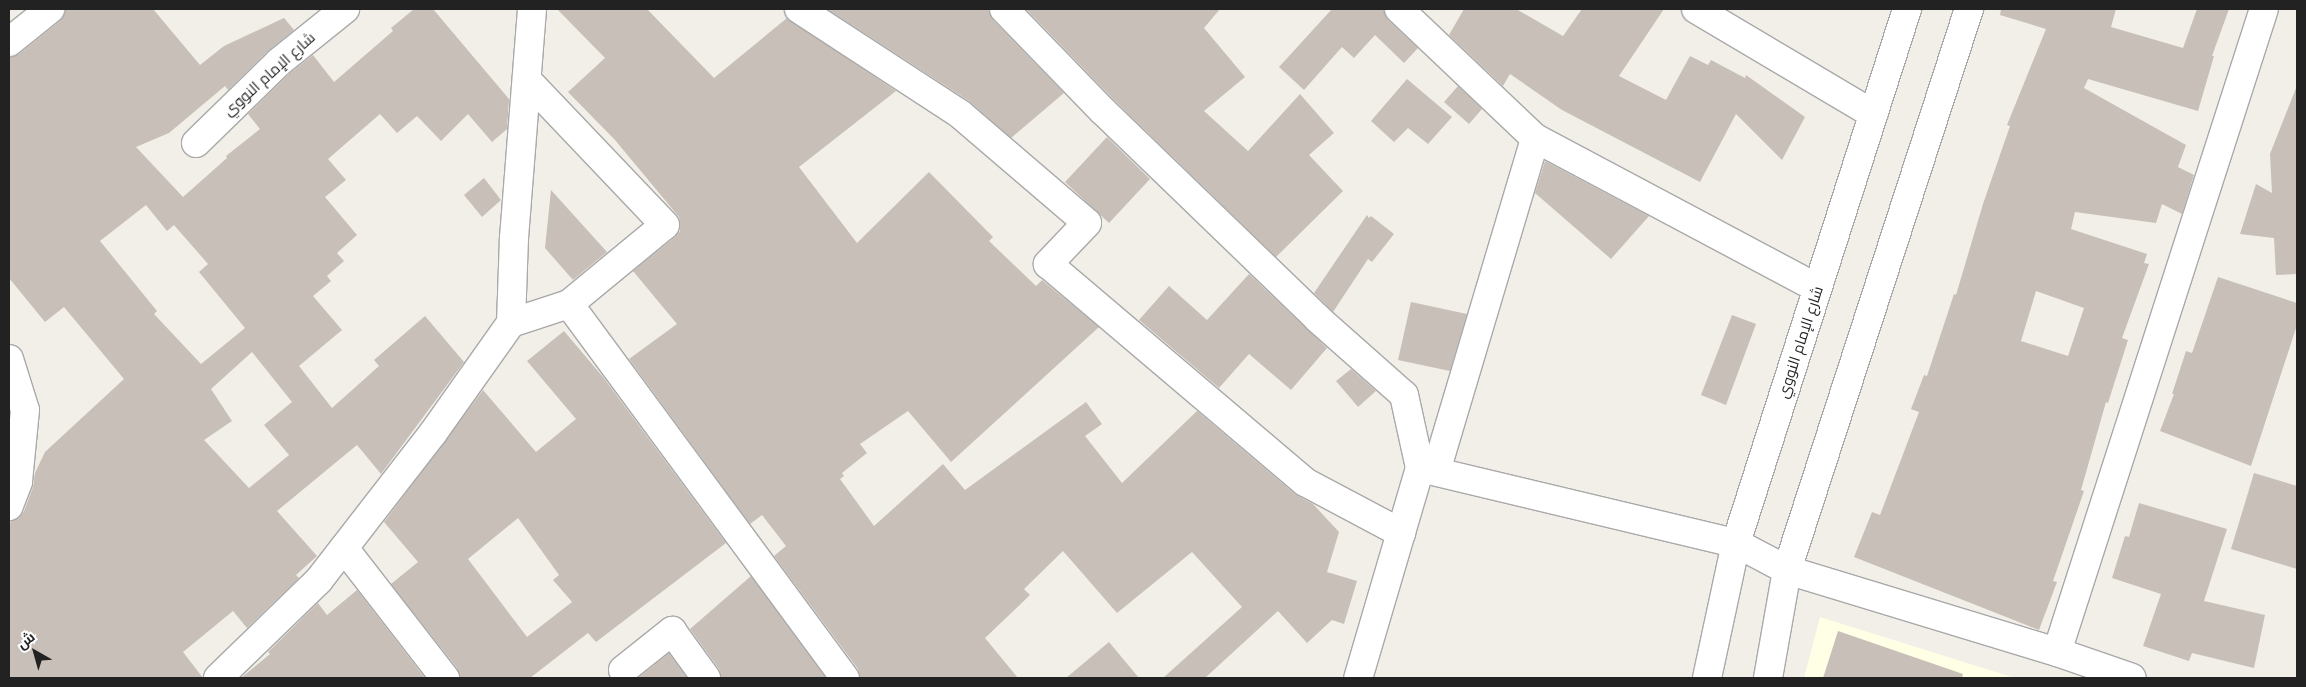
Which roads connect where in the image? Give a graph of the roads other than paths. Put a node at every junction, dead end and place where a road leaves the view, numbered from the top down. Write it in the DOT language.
graph roads {
  1 [pos="50,9"];
  2 [pos="345,9"];
  3 [pos="532,9"];
  4 [pos="800,9"];
  5 [pos="1004,9"];
  6 [pos="1399,9"];
  7 [pos="1696,9"];
  8 [pos="1907,9"];
  9 [pos="1969,9"];
  10 [pos="2264,9"];
  11 [pos="9,42"];
  12 [pos="527,80"];
  13 [pos="1873,114"];
  14 [pos="1535,138"];
  15 [pos="196,143"];
  16 [pos="1817,288"];
  17 [pos="569,304"];
  18 [pos="511,323"];
  19 [pos="9,359"];
  20 [pos="1428,469"];
  21 [pos="9,506"];
  22 [pos="1401,533"];
  23 [pos="1736,542"];
  24 [pos="344,548"];
  25 [pos="1787,570"];
  26 [pos="2057,652"];
  27 [pos="623,670"];
  28 [pos="218,678"];
  29 [pos="445,678"];
  30 [pos="706,678"];
  31 [pos="845,678"];
  32 [pos="1358,678"];
  33 [pos="1707,678"];
  34 [pos="1768,678"];
  35 [pos="2132,678"];
  1 -- 11 [label="street"];
  2 -- 15 [label="street, شارع الإمام النووي"];
  3 -- 12 [label="street"];
  4 -- 22 [label="street"];
  5 -- 20 [label="street"];
  6 -- 14 [label="street"];
  7 -- 13 [label="street"];
  8 -- 13 [label="street, شارع الإمام النووي"];
  9 -- 25 [label="street"];
  10 -- 26 [label="street"];
  12 -- 17 [label="street"];
  12 -- 18 [label="street"];
  13 -- 16 [label="street, شارع الإمام النووي"];
  14 -- 16 [label="street"];
  14 -- 20 [label="street"];
  16 -- 23 [label="street, شارع الإمام النووي"];
  17 -- 18 [label="street"];
  17 -- 31 [label="street"];
  18 -- 24 [label="street"];
  19 -- 21 [label="street"];
  20 -- 22 [label="street"];
  20 -- 23 [label="street"];
  22 -- 32 [label="street"];
  23 -- 25 [label="street"];
  23 -- 33 [label="street, شارع الإمام النووي"];
  24 -- 28 [label="street"];
  24 -- 29 [label="street"];
  25 -- 26 [label="street"];
  25 -- 34 [label="street"];
  26 -- 35 [label="street"];
  27 -- 30 [label="street"];
}
